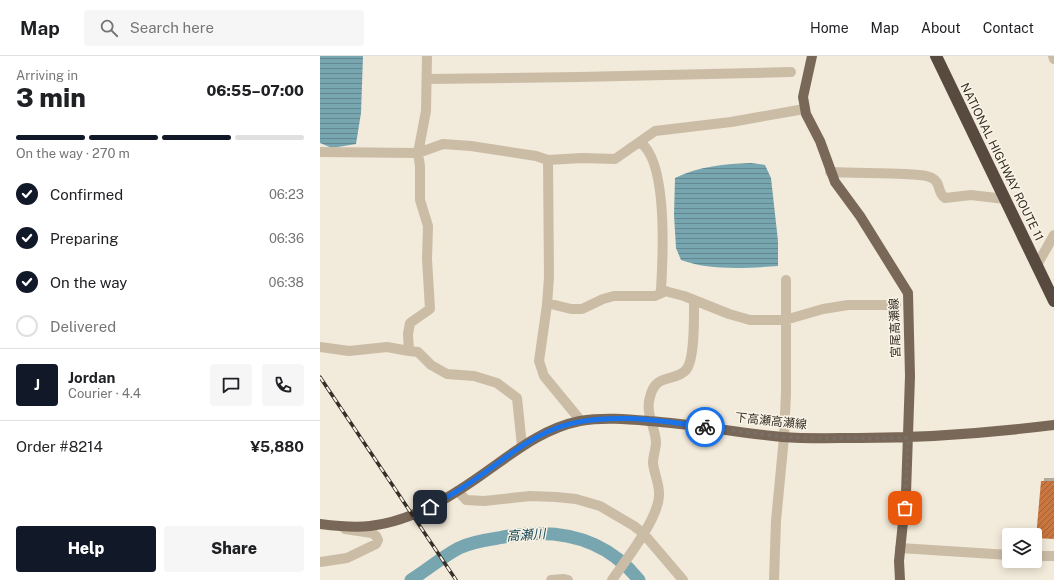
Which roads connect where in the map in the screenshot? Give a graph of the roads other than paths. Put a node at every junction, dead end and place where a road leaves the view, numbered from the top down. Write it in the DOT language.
graph roads {
  1 [pos="427,56"];
  2 [pos="812,56"];
  3 [pos="936,56"];
  4 [pos="1053,56"];
  5 [pos="1054,59"];
  6 [pos="791,72"];
  7 [pos="427,79"];
  8 [pos="804,109"];
  9 [pos="638,144"];
  10 [pos="320,152"];
  11 [pos="418,152"];
  12 [pos="548,160"];
  13 [pos="830,172"];
  14 [pos="1005,199"];
  15 [pos="1054,235"];
  16 [pos="1037,265"];
  17 [pos="786,280"];
  18 [pos="666,291"];
  19 [pos="694,301"];
  20 [pos="1054,301"];
  21 [pos="547,303"];
  22 [pos="896,305"];
  23 [pos="785,320"];
  24 [pos="320,347"];
  25 [pos="408,352"];
  26 [pos="581,421"];
  27 [pos="651,421"];
  28 [pos="1054,425"];
  29 [pos="784,437"];
  30 [pos="908,438"];
  31 [pos="522,446"];
  32 [pos="458,491"];
  33 [pos="320,524"];
  34 [pos="336,526"];
  35 [pos="641,537"];
  36 [pos="900,548"];
  37 [pos="1002,555"];
  38 [pos="1042,556"];
  39 [pos="1054,556"];
  40 [pos="320,562"];
  41 [pos="550,580"];
  42 [pos="568,580"];
  43 [pos="612,580"];
  44 [pos="683,580"];
  45 [pos="774,580"];
  46 [pos="900,580"];
  1 -- 7 [label="street"];
  2 -- 8 [label="main road, 宮尾高瀬線"];
  3 -- 14 [label="highway, NATIONAL HIGHWAY ROUTE 11"];
  4 -- 5 [label="street"];
  6 -- 7 [label="street"];
  7 -- 11 [label="street"];
  8 -- 9 [label="street"];
  8 -- 13 [label="main road, 宮尾高瀬線"];
  9 -- 12 [label="street"];
  9 -- 18 [label="street"];
  10 -- 11 [label="street"];
  11 -- 12 [label="street"];
  11 -- 25 [label="street"];
  12 -- 21 [label="street"];
  13 -- 14 [label="street"];
  13 -- 30 [label="main road, 宮尾高瀬線"];
  14 -- 16 [label="highway, NATIONAL HIGHWAY ROUTE 11"];
  15 -- 16 [label="street"];
  16 -- 20 [label="highway, NATIONAL HIGHWAY ROUTE 11"];
  17 -- 23 [label="street"];
  18 -- 19 [label="street"];
  18 -- 21 [label="street"];
  19 -- 23 [label="street"];
  19 -- 27 [label="street"];
  21 -- 26 [label="street"];
  22 -- 23 [label="street"];
  23 -- 29 [label="street"];
  24 -- 25 [label="street"];
  25 -- 31 [label="street"];
  26 -- 27 [label="main road, 下高瀬高瀬線"];
  26 -- 31 [label="main road, 下高瀬高瀬線"];
  27 -- 29 [label="main road, 下高瀬高瀬線"];
  27 -- 35 [label="street"];
  28 -- 30 [label="main road, 下高瀬高瀬線"];
  29 -- 30 [label="main road, 下高瀬高瀬線"];
  29 -- 45 [label="street"];
  30 -- 36 [label="main road, 宮尾高瀬線"];
  31 -- 32 [label="main road, 下高瀬高瀬線"];
  32 -- 34 [label="main road, 下高瀬高瀬線"];
  32 -- 35 [label="street"];
  33 -- 34 [label="main road, 下高瀬高瀬線"];
  34 -- 40 [label="street"];
  35 -- 43 [label="street"];
  35 -- 44 [label="street"];
  36 -- 37 [label="street"];
  36 -- 46 [label="main road, 宮尾高瀬線"];
  38 -- 39 [label="street"];
  41 -- 42 [label="street"];
}
